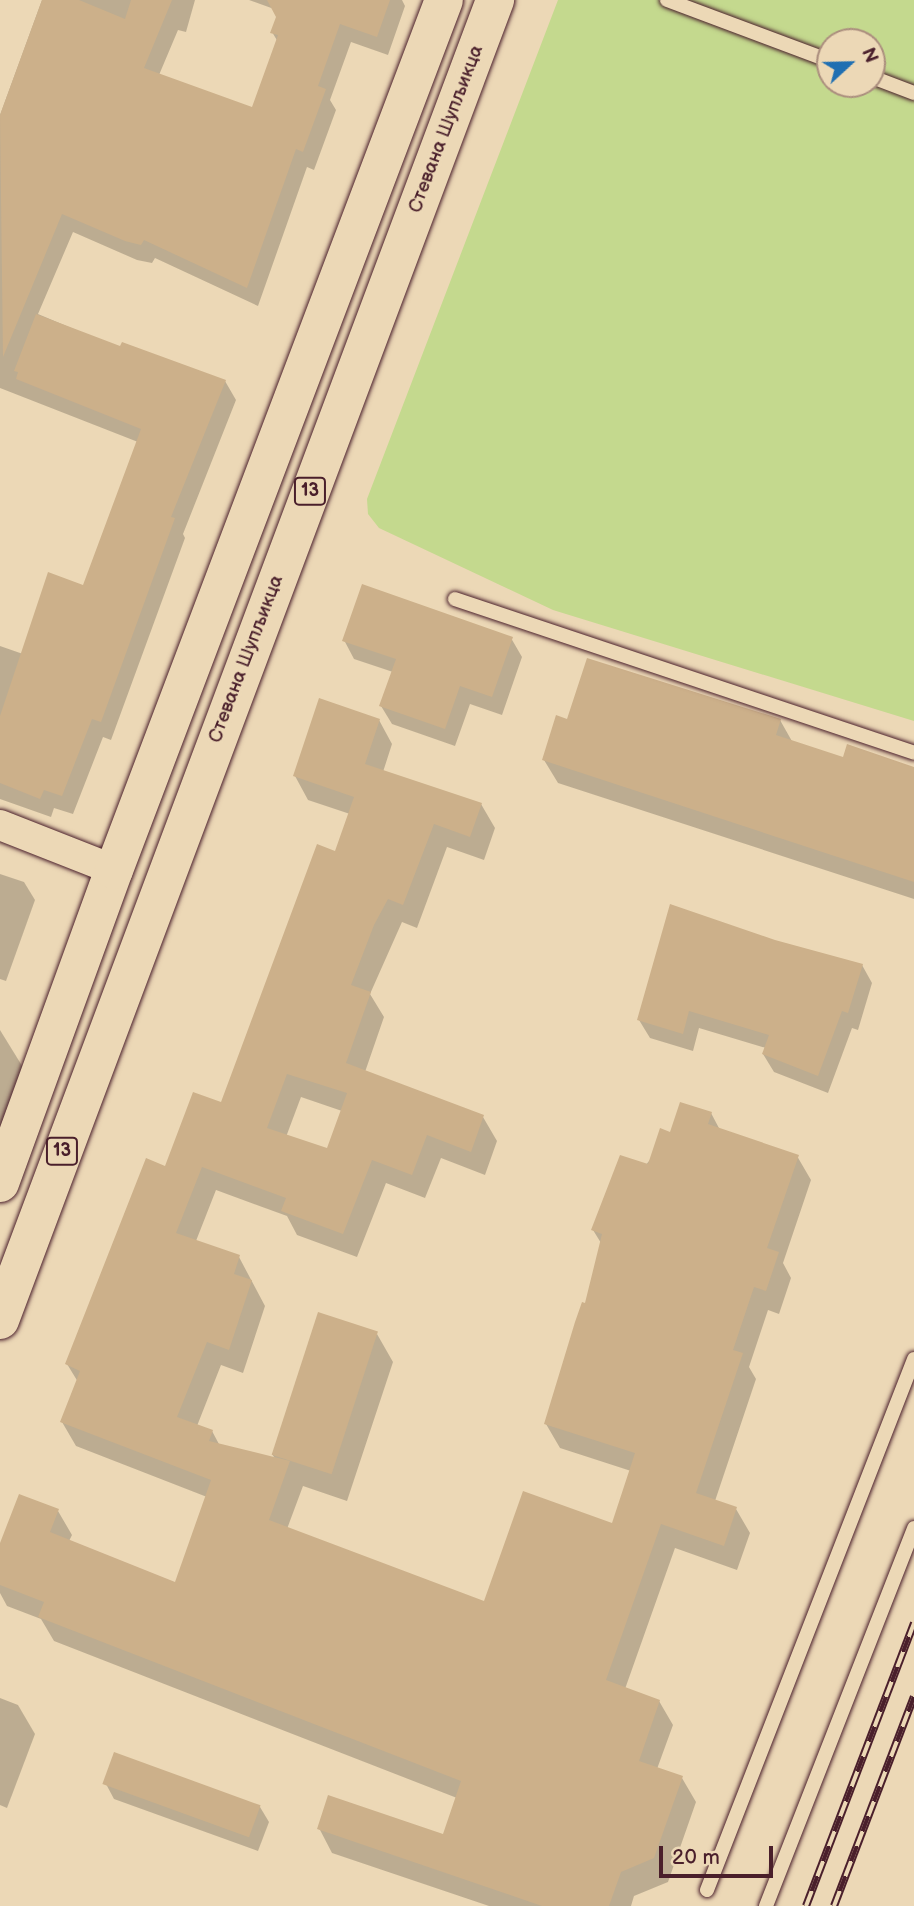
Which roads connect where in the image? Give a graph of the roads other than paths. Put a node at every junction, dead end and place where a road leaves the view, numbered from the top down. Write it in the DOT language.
graph roads {
  1 [pos="444,0"];
  2 [pos="495,0"];
  3 [pos="667,0"];
  4 [pos="816,56"];
  5 [pos="886,82"];
  6 [pos="914,93"];
  7 [pos="455,599"];
  8 [pos="914,753"];
  9 [pos="0,825"];
  10 [pos="114,870"];
  11 [pos="0,1183"];
  12 [pos="0,1320"];
  13 [pos="914,1359"];
  14 [pos="914,1528"];
  15 [pos="707,1890"];
  16 [pos="766,1906"];
  1 -- 10 [label="main road, 13"];
  2 -- 12 [label="main road, Стевана Шупљикца / 13"];
  3 -- 4 [label="lane"];
  5 -- 6 [label="lane"];
  7 -- 8 [label="lane"];
  9 -- 10 [label="street"];
  10 -- 11 [label="main road, 13"];
  13 -- 15 [label="lane"];
  14 -- 16 [label="lane"];
}
